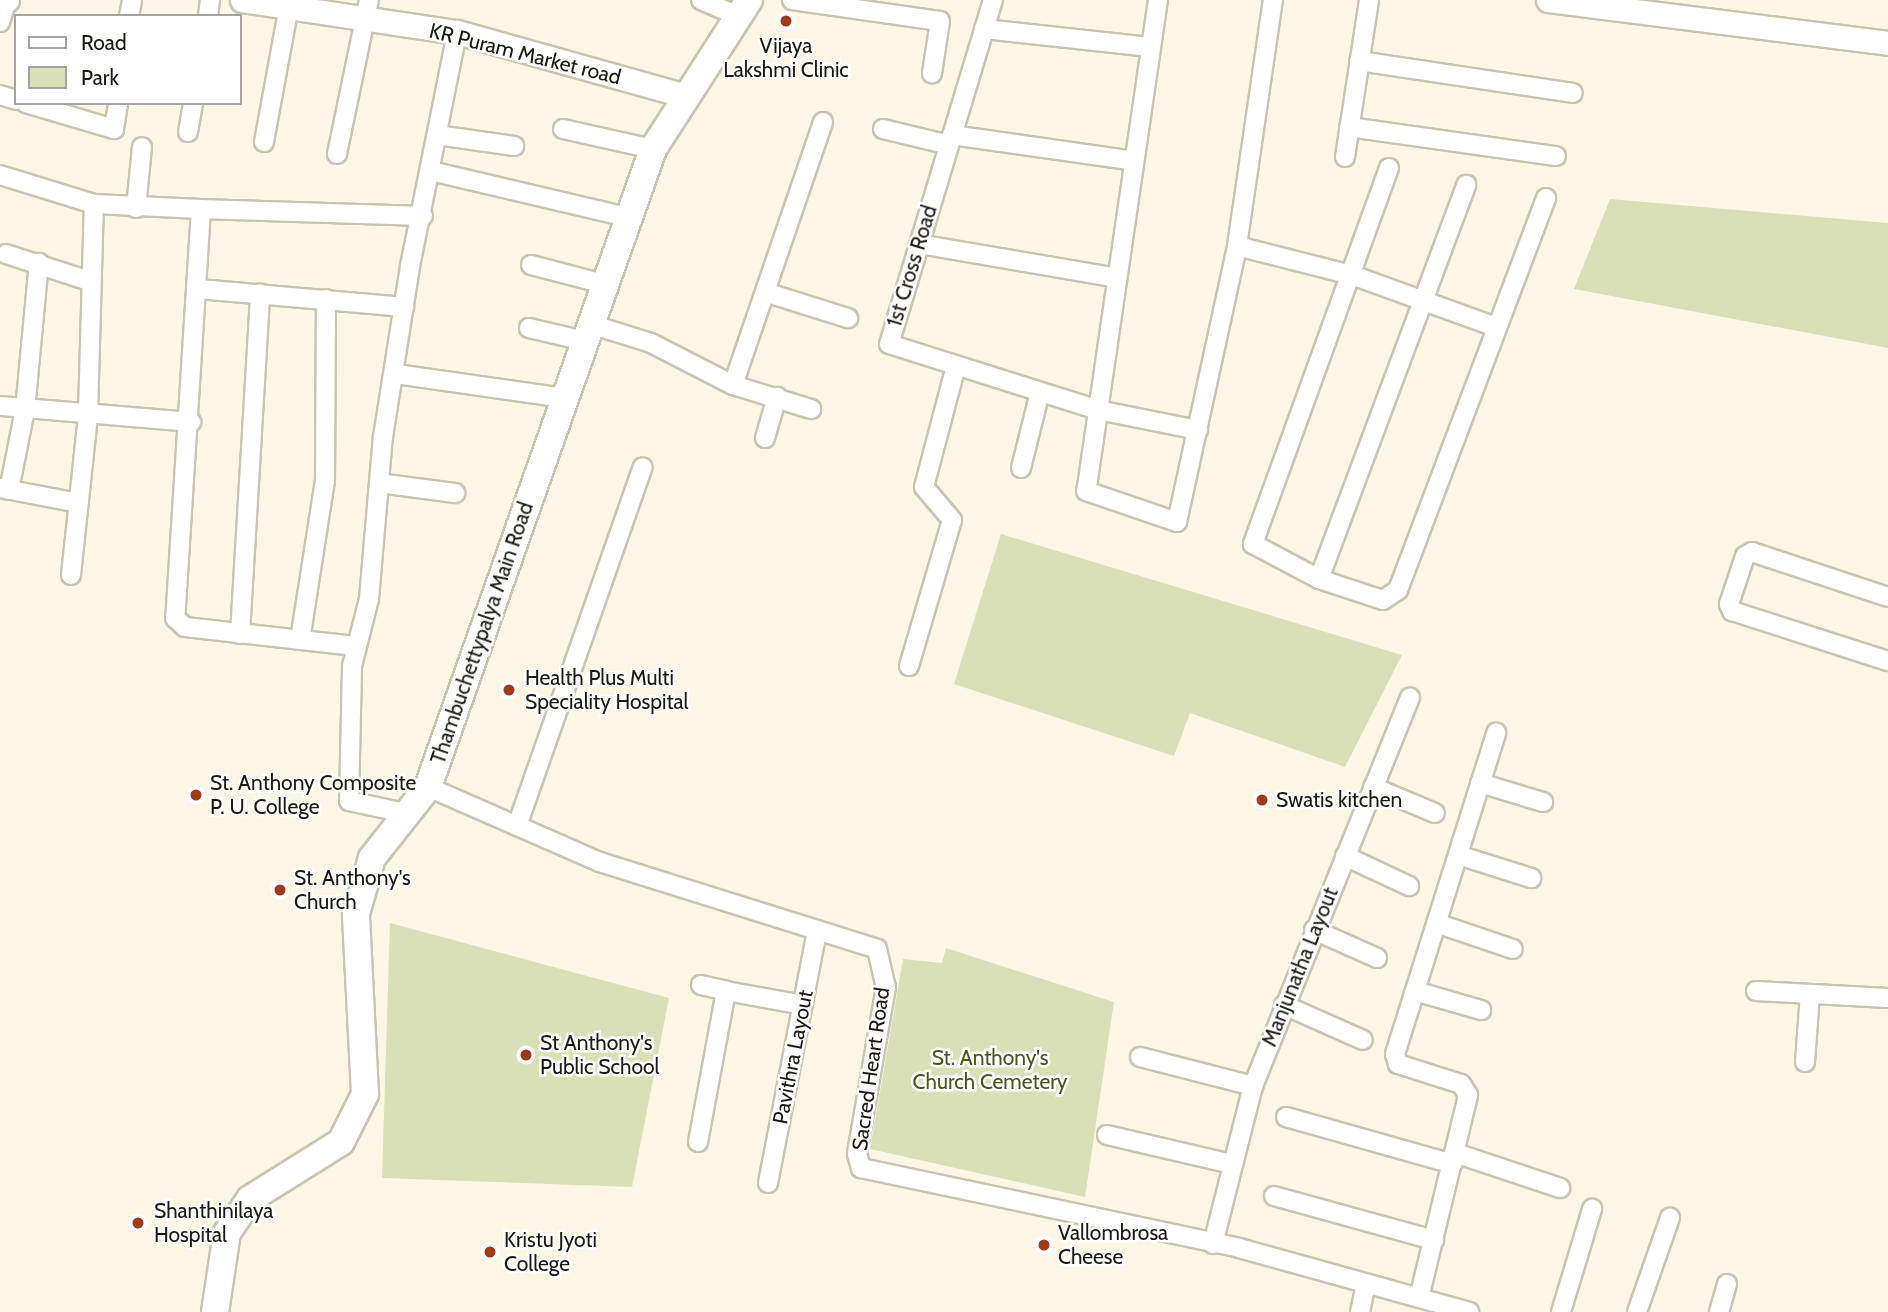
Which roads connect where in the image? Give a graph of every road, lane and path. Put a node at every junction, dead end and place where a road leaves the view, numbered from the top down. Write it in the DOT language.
graph roads {
  1 [pos="242,0"];
  2 [pos="701,0"];
  3 [pos="792,0"];
  4 [pos="993,0"];
  5 [pos="1158,0"];
  6 [pos="1273,0"];
  7 [pos="1369,0"];
  8 [pos="1548,0"];
  9 [pos="290,3"];
  10 [pos="743,8"];
  11 [pos="368,9"];
  12 [pos="984,29"];
  13 [pos="457,33"];
  14 [pos="1888,43"];
  15 [pos="1150,47"];
  16 [pos="1359,61"];
  17 [pos="932,73"];
  18 [pos="1573,93"];
  19 [pos="682,95"];
  20 [pos="33,105"];
  21 [pos="118,105"];
  22 [pos="193,105"];
  23 [pos="823,122"];
  24 [pos="1349,127"];
  25 [pos="564,129"];
  26 [pos="883,129"];
  27 [pos="188,132"];
  28 [pos="437,135"];
  29 [pos="950,140"];
  30 [pos="264,142"];
  31 [pos="514,146"];
  32 [pos="142,147"];
  33 [pos="653,149"];
  34 [pos="337,154"];
  35 [pos="1556,156"];
  36 [pos="1345,158"];
  37 [pos="1134,161"];
  38 [pos="1389,168"];
  39 [pos="431,171"];
  40 [pos="0,175"];
  41 [pos="1466,185"];
  42 [pos="1546,198"];
  43 [pos="94,204"];
  44 [pos="136,208"];
  45 [pos="201,209"];
  46 [pos="423,216"];
  47 [pos="627,217"];
  48 [pos="919,244"];
  49 [pos="1237,246"];
  50 [pos="6,254"];
  51 [pos="39,263"];
  52 [pos="531,265"];
  53 [pos="1352,275"];
  54 [pos="1117,278"];
  55 [pos="89,281"];
  56 [pos="604,284"];
  57 [pos="199,289"];
  58 [pos="768,293"];
  59 [pos="260,294"];
  60 [pos="326,299"];
  61 [pos="1423,300"];
  62 [pos="404,307"];
  63 [pos="848,318"];
  64 [pos="1496,327"];
  65 [pos="528,328"];
  66 [pos="587,332"];
  67 [pos="956,366"];
  68 [pos="396,374"];
  69 [pos="733,385"];
  70 [pos="1040,392"];
  71 [pos="777,397"];
  72 [pos="564,398"];
  73 [pos="0,406"];
  74 [pos="811,409"];
  75 [pos="25,410"];
  76 [pos="1098,410"];
  77 [pos="88,415"];
  78 [pos="191,422"];
  79 [pos="1198,430"];
  80 [pos="765,438"];
  81 [pos="643,467"];
  82 [pos="1021,468"];
  83 [pos="379,483"];
  84 [pos="5,489"];
  85 [pos="455,493"];
  86 [pos="79,503"];
  87 [pos="71,575"];
  88 [pos="1320,579"];
  89 [pos="1888,597"];
  90 [pos="240,635"];
  91 [pos="300,640"];
  92 [pos="355,646"];
  93 [pos="1888,660"];
  94 [pos="909,666"];
  95 [pos="1410,697"];
  96 [pos="1496,733"];
  97 [pos="1480,783"];
  98 [pos="428,787"];
  99 [pos="1373,787"];
  100 [pos="1544,802"];
  101 [pos="1435,813"];
  102 [pos="410,814"];
  103 [pos="517,826"];
  104 [pos="1458,855"];
  105 [pos="1345,856"];
  106 [pos="1531,877"];
  107 [pos="1409,886"];
  108 [pos="1436,923"];
  109 [pos="817,930"];
  110 [pos="1314,930"];
  111 [pos="1513,949"];
  112 [pos="1377,958"];
  113 [pos="701,985"];
  114 [pos="726,991"];
  115 [pos="1415,991"];
  116 [pos="1756,991"];
  117 [pos="1810,994"];
  118 [pos="1888,998"];
  119 [pos="803,1005"];
  120 [pos="1283,1005"];
  121 [pos="1480,1010"];
  122 [pos="1363,1040"];
  123 [pos="1140,1057"];
  124 [pos="1805,1062"];
  125 [pos="1253,1086"];
  126 [pos="1286,1117"];
  127 [pos="1107,1135"];
  128 [pos="698,1142"];
  129 [pos="1454,1158"];
  130 [pos="1232,1164"];
  131 [pos="768,1183"];
  132 [pos="1560,1188"];
  133 [pos="1274,1196"];
  134 [pos="1592,1209"];
  135 [pos="1670,1218"];
  136 [pos="1434,1240"];
  137 [pos="1213,1244"];
  138 [pos="1366,1284"];
  139 [pos="1727,1284"];
  140 [pos="1419,1298"];
  141 [pos="215,1312"];
  142 [pos="1360,1312"];
  143 [pos="1469,1312"];
  144 [pos="1561,1312"];
  145 [pos="1637,1312"];
  146 [pos="1719,1312"];
  1 -- 9 [label="street, KR Puram Market road"];
  2 -- 10 [label="street"];
  3 -- 17 [label="street"];
  4 -- 12 [label="street, 1st Cross Road"];
  5 -- 15 [label="street"];
  6 -- 49 [label="street"];
  7 -- 16 [label="street"];
  8 -- 14 [label="street"];
  9 -- 11 [label="street, KR Puram Market road"];
  9 -- 30 [label="street"];
  10 -- 19 [label="main road, Thambuchettypalya Main Road"];
  11 -- 13 [label="street, KR Puram Market road"];
  11 -- 34 [label="street"];
  12 -- 15 [label="street"];
  12 -- 29 [label="street, 1st Cross Road"];
  13 -- 19 [label="street, KR Puram Market road"];
  13 -- 28 [label="street"];
  15 -- 37 [label="street"];
  16 -- 18 [label="street"];
  16 -- 24 [label="street"];
  19 -- 33 [label="main road, Thambuchettypalya Main Road"];
  20 -- 21 [label="street"];
  22 -- 27 [label="street"];
  23 -- 58 [label="street"];
  24 -- 35 [label="street"];
  24 -- 36 [label="street"];
  25 -- 33 [label="street"];
  26 -- 29 [label="street"];
  28 -- 31 [label="street"];
  28 -- 39 [label="street"];
  29 -- 37 [label="street"];
  29 -- 48 [label="street, 1st Cross Road"];
  32 -- 44 [label="street"];
  33 -- 47 [label="main road, Thambuchettypalya Main Road"];
  37 -- 54 [label="street"];
  38 -- 53 [label="street"];
  39 -- 46 [label="street"];
  39 -- 47 [label="street"];
  40 -- 43 [label="street"];
  41 -- 61 [label="street"];
  42 -- 64 [label="street"];
  43 -- 44 [label="street"];
  43 -- 55 [label="street"];
  44 -- 45 [label="street"];
  45 -- 46 [label="street"];
  45 -- 57 [label="street"];
  46 -- 62 [label="street"];
  47 -- 56 [label="main road, Thambuchettypalya Main Road"];
  48 -- 54 [label="street"];
  48 -- 67 [label="street, 1st Cross Road"];
  49 -- 53 [label="street"];
  49 -- 79 [label="street"];
  50 -- 51 [label="street"];
  51 -- 55 [label="street"];
  51 -- 75 [label="street"];
  52 -- 56 [label="street"];
  53 -- 61 [label="street"];
  53 -- 88 [label="street"];
  54 -- 76 [label="street"];
  55 -- 77 [label="street"];
  56 -- 66 [label="main road, Thambuchettypalya Main Road"];
  57 -- 59 [label="street"];
  57 -- 78 [label="street"];
  58 -- 63 [label="street"];
  58 -- 69 [label="street"];
  59 -- 60 [label="street"];
  59 -- 90 [label="street"];
  60 -- 62 [label="street"];
  60 -- 91 [label="street"];
  61 -- 64 [label="street"];
  61 -- 88 [label="street"];
  62 -- 68 [label="street"];
  64 -- 88 [label="street"];
  65 -- 66 [label="street"];
  66 -- 69 [label="street"];
  66 -- 72 [label="main road, Thambuchettypalya Main Road"];
  67 -- 70 [label="street, 1st Cross Road"];
  67 -- 94 [label="street"];
  68 -- 72 [label="street"];
  68 -- 83 [label="street"];
  69 -- 71 [label="street"];
  70 -- 76 [label="street, 1st Cross Road"];
  70 -- 82 [label="street"];
  71 -- 74 [label="street"];
  71 -- 80 [label="street"];
  72 -- 98 [label="main road, Thambuchettypalya Main Road"];
  73 -- 75 [label="street"];
  75 -- 77 [label="street"];
  75 -- 84 [label="street"];
  76 -- 79 [label="street, 1st Cross Road"];
  76 -- 79 [label="street"];
  77 -- 78 [label="street"];
  77 -- 86 [label="street"];
  78 -- 90 [label="street"];
  81 -- 103 [label="street"];
  83 -- 85 [label="street"];
  83 -- 92 [label="street"];
  84 -- 86 [label="street"];
  86 -- 87 [label="street"];
  89 -- 93 [label="street"];
  90 -- 91 [label="street"];
  91 -- 92 [label="street"];
  92 -- 102 [label="street"];
  95 -- 99 [label="street, Manjunatha Layout"];
  96 -- 97 [label="street"];
  97 -- 100 [label="street"];
  97 -- 104 [label="street"];
  98 -- 102 [label="main road, Thambuchettypalya Main Road"];
  98 -- 103 [label="street, Sacred Heart Road"];
  99 -- 101 [label="street"];
  99 -- 105 [label="street, Manjunatha Layout"];
  102 -- 141 [label="main road, Thambuchettypalya Main Road"];
  103 -- 109 [label="street, Sacred Heart Road"];
  104 -- 106 [label="street"];
  104 -- 108 [label="street"];
  105 -- 107 [label="street"];
  105 -- 110 [label="street, Manjunatha Layout"];
  108 -- 111 [label="street"];
  108 -- 115 [label="street"];
  109 -- 119 [label="street, Pavithra Layout"];
  109 -- 137 [label="street, Sacred Heart Road"];
  110 -- 112 [label="street"];
  110 -- 120 [label="street, Manjunatha Layout"];
  113 -- 114 [label="street"];
  114 -- 119 [label="street"];
  114 -- 128 [label="street"];
  115 -- 121 [label="street"];
  115 -- 129 [label="street"];
  116 -- 117 [label="street"];
  117 -- 118 [label="street"];
  117 -- 124 [label="street"];
  119 -- 131 [label="street, Pavithra Layout"];
  120 -- 122 [label="street"];
  120 -- 125 [label="street, Manjunatha Layout"];
  123 -- 125 [label="street"];
  125 -- 130 [label="street, Manjunatha Layout"];
  126 -- 129 [label="street"];
  127 -- 130 [label="street"];
  129 -- 132 [label="street"];
  129 -- 136 [label="street"];
  130 -- 137 [label="street, Manjunatha Layout"];
  133 -- 136 [label="street"];
  134 -- 144 [label="street"];
  135 -- 145 [label="street"];
  136 -- 140 [label="street"];
  137 -- 138 [label="street, Sacred Heart Road"];
  138 -- 140 [label="street, Sacred Heart Road"];
  138 -- 142 [label="street"];
  139 -- 146 [label="street"];
  140 -- 143 [label="street, Sacred Heart Road"];
}
